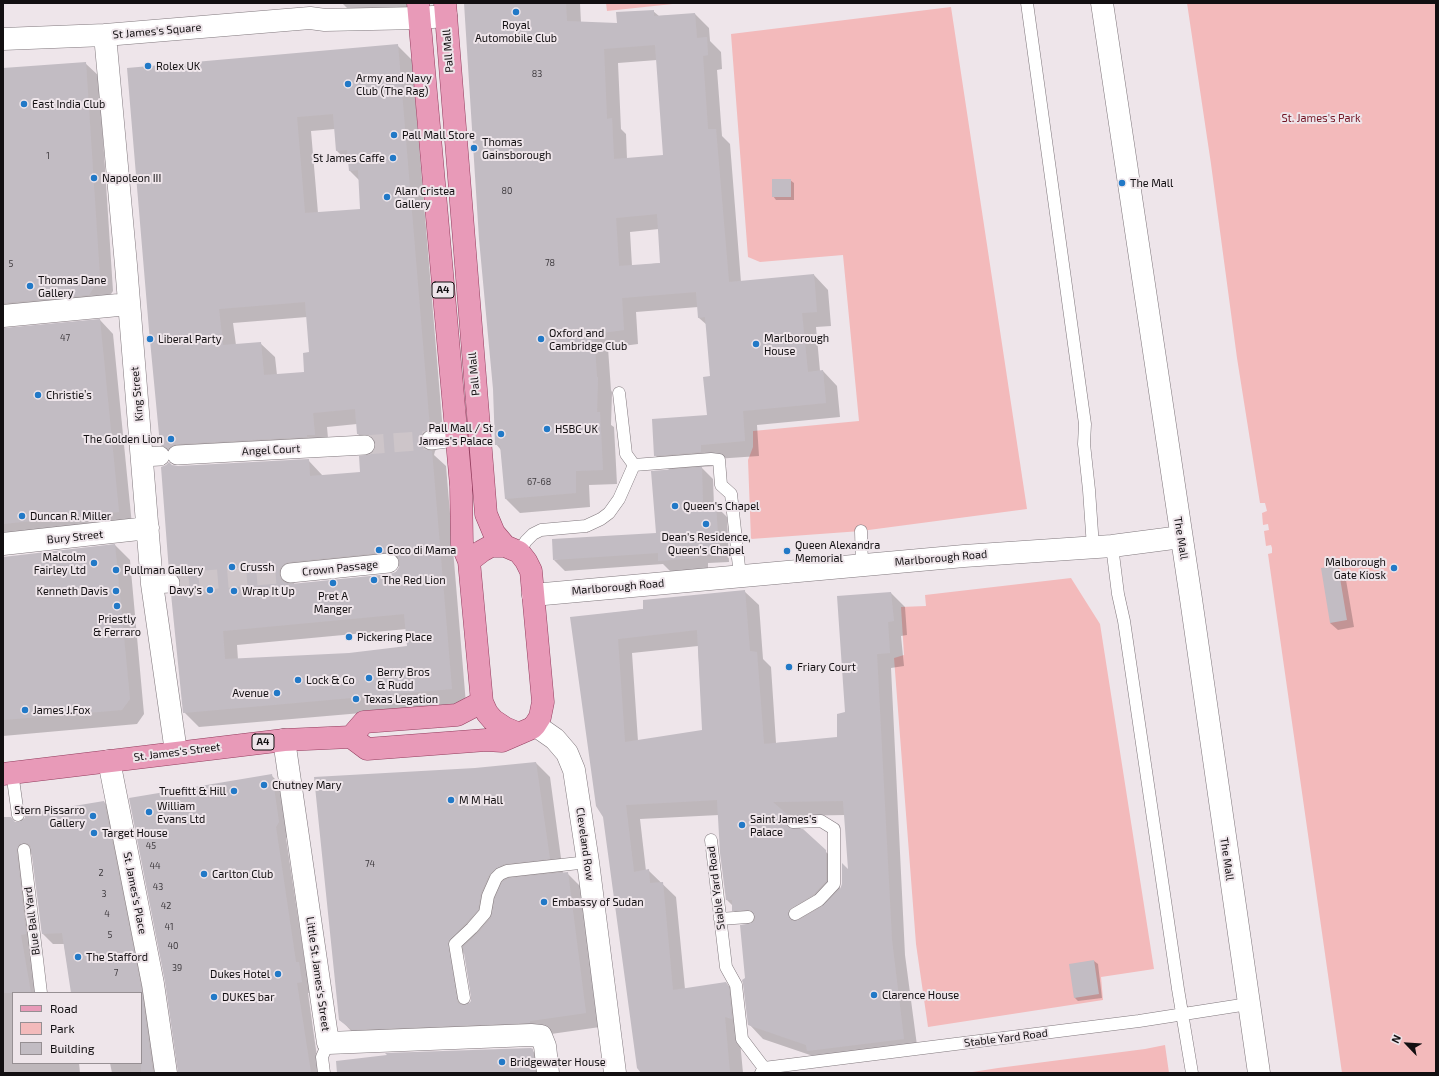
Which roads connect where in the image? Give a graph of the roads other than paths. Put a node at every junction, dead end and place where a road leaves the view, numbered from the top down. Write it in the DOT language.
graph roads {
  1 [pos="1027,3"];
  2 [pos="1102,3"];
  3 [pos="445,9"];
  4 [pos="309,11"];
  5 [pos="419,11"];
  6 [pos="105,35"];
  7 [pos="3,39"];
  8 [pos="129,304"];
  9 [pos="3,316"];
  10 [pos="620,393"];
  11 [pos="455,437"];
  12 [pos="431,440"];
  13 [pos="365,445"];
  14 [pos="160,456"];
  15 [pos="634,465"];
  16 [pos="148,528"];
  17 [pos="861,530"];
  18 [pos="1181,536"];
  19 [pos="3,544"];
  20 [pos="1103,546"];
  21 [pos="512,549"];
  22 [pos="469,561"];
  23 [pos="389,563"];
  24 [pos="862,565"];
  25 [pos="290,573"];
  26 [pos="740,576"];
  27 [pos="533,595"];
  28 [pos="482,702"];
  29 [pos="526,729"];
  30 [pos="351,737"];
  31 [pos="284,740"];
  32 [pos="176,752"];
  33 [pos="109,761"];
  34 [pos="8,773"];
  35 [pos="18,815"];
  36 [pos="793,822"];
  37 [pos="711,840"];
  38 [pos="24,850"];
  39 [pos="588,862"];
  40 [pos="795,914"];
  41 [pos="748,917"];
  42 [pos="720,919"];
  43 [pos="41,992"];
  44 [pos="464,998"];
  45 [pos="1248,1004"];
  46 [pos="1183,1014"];
  47 [pos="328,1043"];
  48 [pos="762,1071"];
  49 [pos="166,1073"];
  50 [pos="324,1073"];
  51 [pos="548,1073"];
  52 [pos="615,1073"];
  53 [pos="1192,1073"];
  54 [pos="1259,1073"];
  1 -- 20 [label="lane"];
  2 -- 18 [label="street, The Mall"];
  3 -- 5 [label="street, St James's Square"];
  3 -- 21 [label="main road, Pall Mall / A4"];
  4 -- 5 [label="street, St James's Square"];
  4 -- 6 [label="street, St James's Square"];
  5 -- 11 [label="main road, A4"];
  6 -- 7 [label="street, St James's Square"];
  6 -- 8 [label="street, King Street"];
  8 -- 9 [label="street"];
  8 -- 14 [label="street, King Street"];
  10 -- 15 [label="lane"];
  11 -- 12 [label="street"];
  11 -- 22 [label="main road, A4"];
  13 -- 14 [label="street, Angel Court"];
  14 -- 16 [label="street, King Street"];
  15 -- 21 [label="lane"];
  15 -- 26 [label="lane"];
  16 -- 19 [label="street, Bury Street"];
  16 -- 32 [label="street, King Street"];
  17 -- 24 [label="lane"];
  18 -- 20 [label="street, Marlborough Road"];
  18 -- 45 [label="street, The Mall"];
  20 -- 24 [label="street, Marlborough Road"];
  20 -- 46 [label="lane"];
  21 -- 22 [label="main road"];
  21 -- 27 [label="main road, Pall Mall / A4"];
  22 -- 28 [label="main road, A4"];
  23 -- 25 [label="street, Crown Passage"];
  24 -- 26 [label="street, Marlborough Road"];
  26 -- 27 [label="street, Marlborough Road"];
  27 -- 29 [label="main road, Pall Mall / A4"];
  28 -- 29 [label="main road"];
  28 -- 30 [label="main road"];
  29 -- 30 [label="main road"];
  29 -- 39 [label="street, Cleveland Row"];
  30 -- 31 [label="main road, St. James's Street / A4"];
  31 -- 32 [label="main road, St. James's Street / A4"];
  31 -- 47 [label="street, Little St. James's Street"];
  32 -- 33 [label="main road, St. James's Street / A4"];
  33 -- 34 [label="main road, St. James's Street / A4"];
  33 -- 49 [label="street, St. James's Place"];
  34 -- 35 [label="lane"];
  36 -- 40 [label="lane"];
  37 -- 42 [label="lane, Stable Yard Road"];
  38 -- 43 [label="lane, Blue Ball Yard"];
  39 -- 44 [label="lane"];
  39 -- 52 [label="street, Cleveland Row"];
  41 -- 42 [label="lane"];
  42 -- 48 [label="lane, Stable Yard Road"];
  45 -- 46 [label="lane, Stable Yard Road"];
  45 -- 54 [label="street, The Mall"];
  46 -- 48 [label="lane, Stable Yard Road"];
  46 -- 53 [label="lane"];
  47 -- 50 [label="lane"];
  47 -- 51 [label="street, Little St. James's Street"];
}
